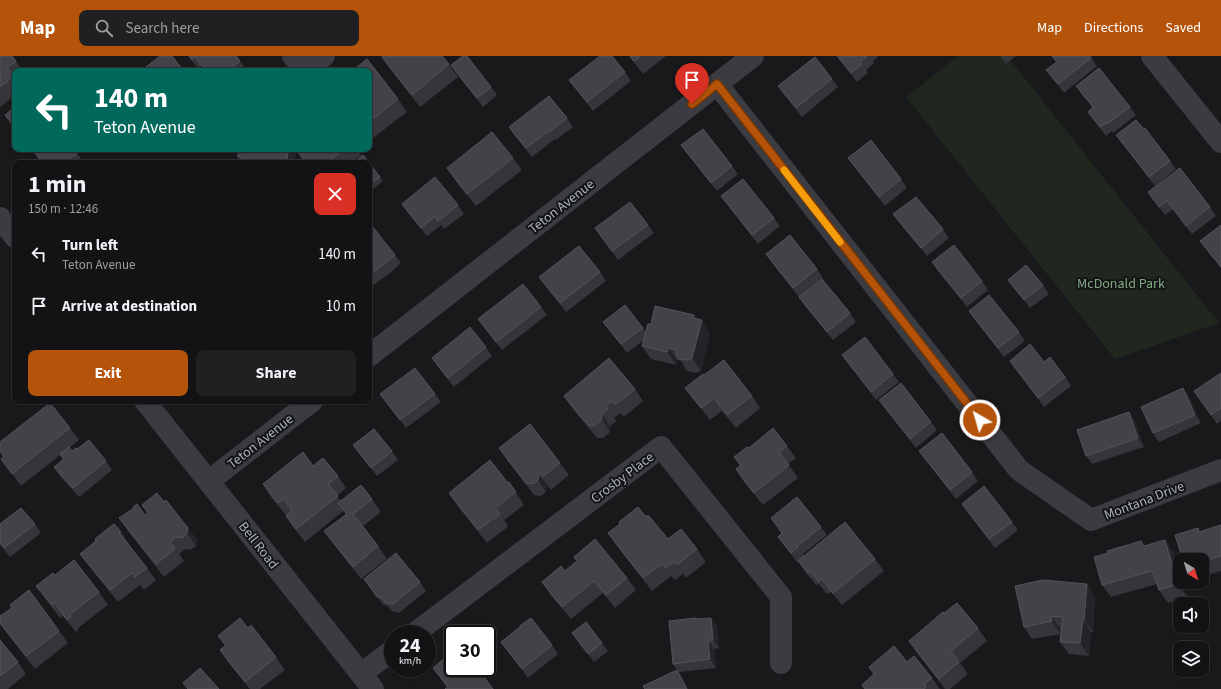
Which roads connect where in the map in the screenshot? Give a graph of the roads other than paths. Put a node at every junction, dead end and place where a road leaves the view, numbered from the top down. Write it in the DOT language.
graph roads {
  1 [pos="293,56"];
  2 [pos="324,56"];
  3 [pos="753,56"];
  4 [pos="1152,56"];
  5 [pos="304,68"];
  6 [pos="309,68"];
  7 [pos="717,84"];
  8 [pos="1221,142"];
  9 [pos="0,218"];
  10 [pos="12,233"];
  11 [pos="372,354"];
  12 [pos="147,404"];
  13 [pos="308,404"];
  14 [pos="1221,470"];
  15 [pos="208,482"];
  16 [pos="426,625"];
  17 [pos="384,661"];
  18 [pos="781,663"];
  19 [pos="367,682"];
  1 -- 5 [label="street"];
  2 -- 6 [label="street"];
  3 -- 7 [label="street, Teton Avenue"];
  4 -- 8 [label="street"];
  7 -- 11 [label="street, Teton Avenue"];
  7 -- 14 [label="street, Montana Drive"];
  9 -- 10 [label="street"];
  12 -- 15 [label="street, Bell Road"];
  13 -- 15 [label="street, Teton Avenue"];
  15 -- 19 [label="street, Bell Road"];
  16 -- 18 [label="street, Crosby Place"];
  17 -- 19 [label="street"];
}
